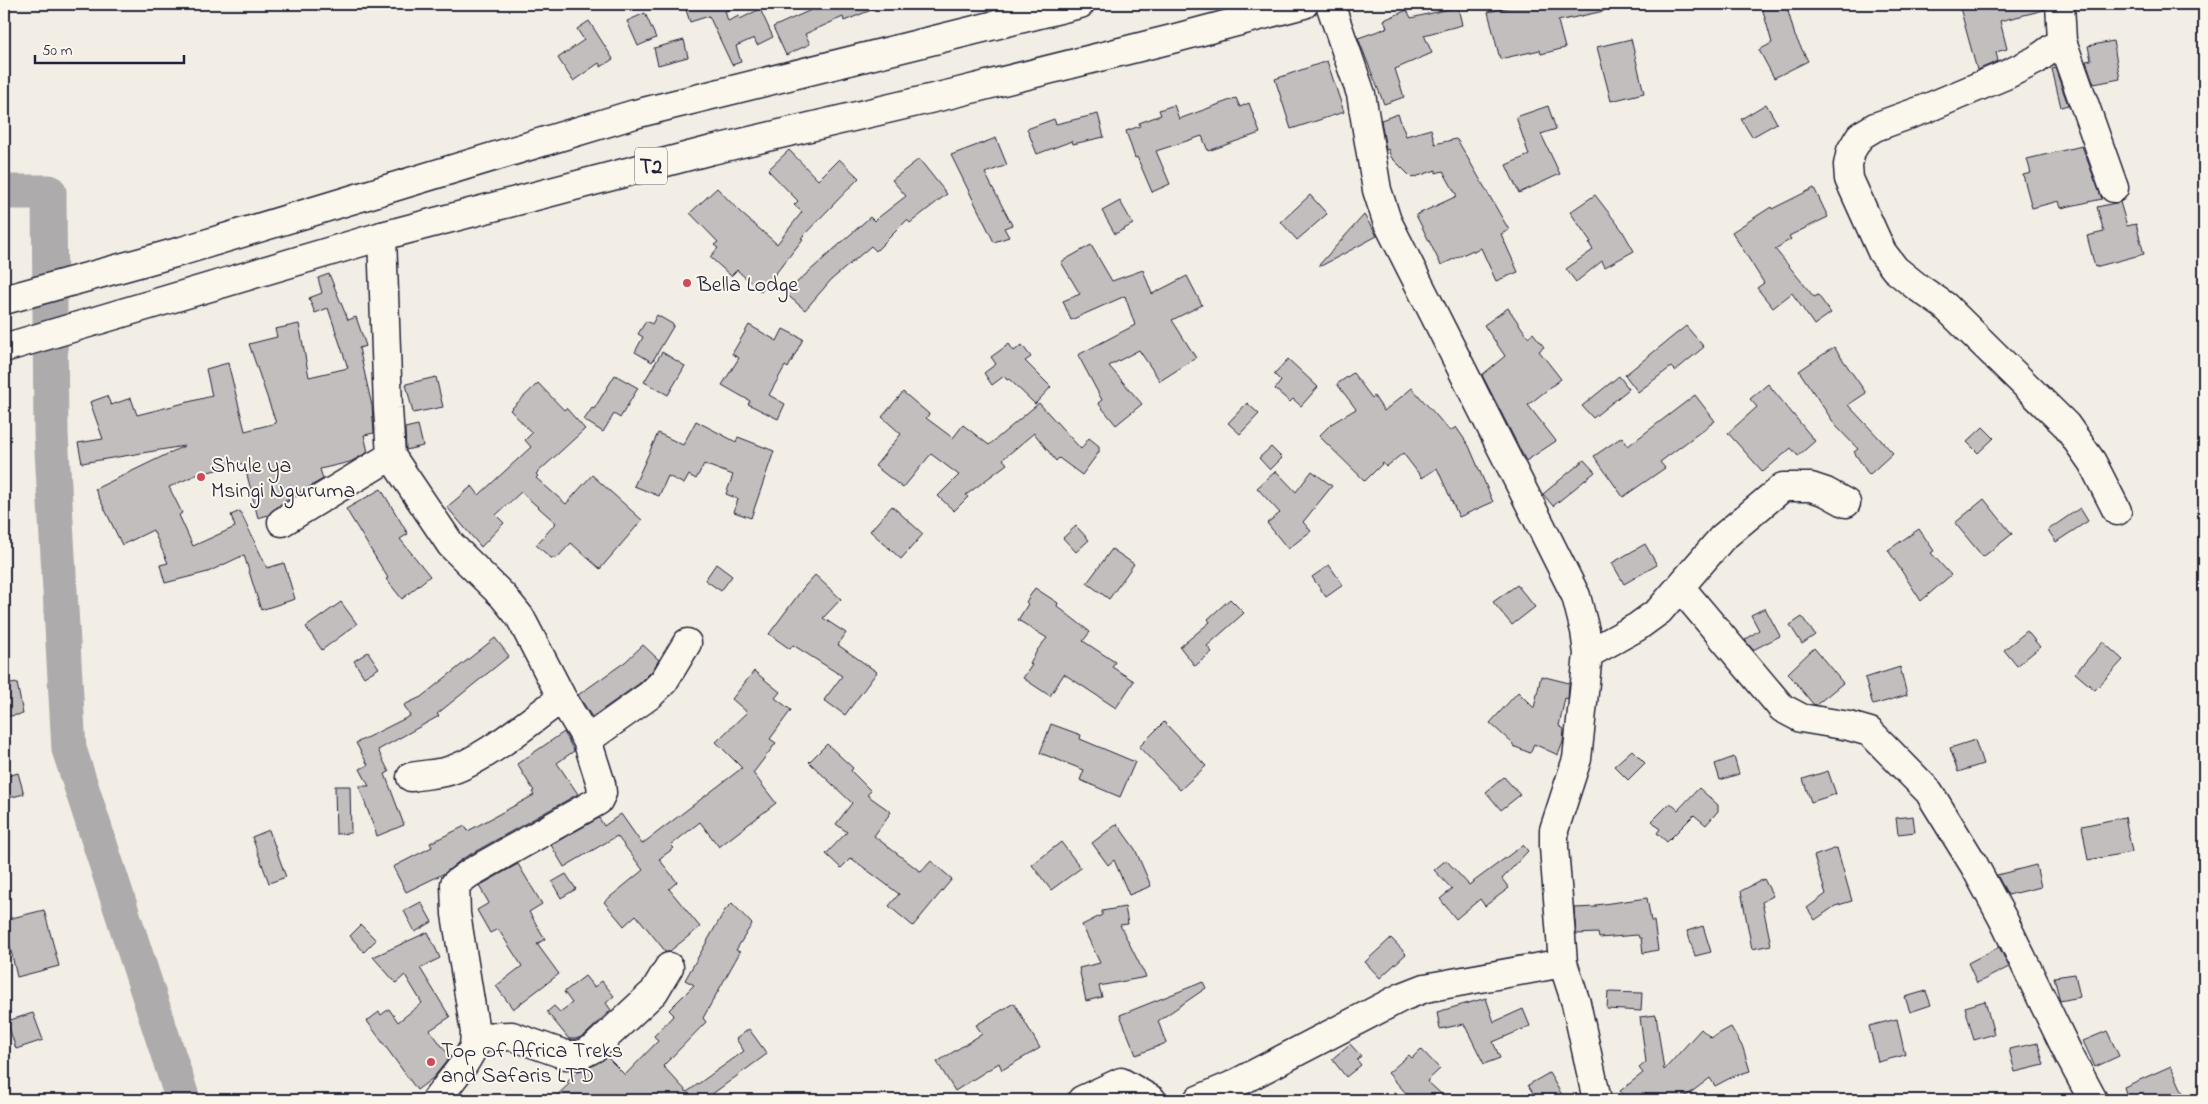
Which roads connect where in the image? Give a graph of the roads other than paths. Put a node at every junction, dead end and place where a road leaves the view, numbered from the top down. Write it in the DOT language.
graph roads {
  1 [pos="1080,4"];
  2 [pos="1304,4"];
  3 [pos="1330,4"];
  4 [pos="2060,4"];
  5 [pos="2062,40"];
  6 [pos="2114,188"];
  7 [pos="382,236"];
  8 [pos="4,300"];
  9 [pos="4,348"];
  10 [pos="391,456"];
  11 [pos="1846,503"];
  12 [pos="2117,512"];
  13 [pos="282,522"];
  14 [pos="1680,587"];
  15 [pos="687,643"];
  16 [pos="1588,654"];
  17 [pos="562,698"];
  18 [pos="587,740"];
  19 [pos="411,777"];
  20 [pos="1563,963"];
  21 [pos="669,967"];
  22 [pos="475,1037"];
  23 [pos="436,1100"];
  24 [pos="1082,1100"];
  25 [pos="1152,1100"];
  26 [pos="1198,1100"];
  27 [pos="1597,1100"];
  28 [pos="2093,1100"];
  1 -- 8 [label="main road, T2"];
  2 -- 7 [label="main road, T2"];
  3 -- 16 [label="main road"];
  4 -- 5 [label="main road"];
  5 -- 6 [label="main road"];
  5 -- 12 [label="main road"];
  7 -- 9 [label="main road, T2"];
  7 -- 10 [label="main road"];
  10 -- 13 [label="main road"];
  10 -- 17 [label="main road"];
  11 -- 14 [label="main road"];
  14 -- 16 [label="main road"];
  14 -- 28 [label="main road"];
  15 -- 18 [label="main road"];
  16 -- 20 [label="main road"];
  17 -- 18 [label="main road"];
  17 -- 19 [label="main road"];
  18 -- 22 [label="main road"];
  20 -- 26 [label="main road"];
  20 -- 27 [label="main road"];
  21 -- 22 [label="main road"];
  22 -- 23 [label="main road"];
  24 -- 25 [label="main road"];
}
